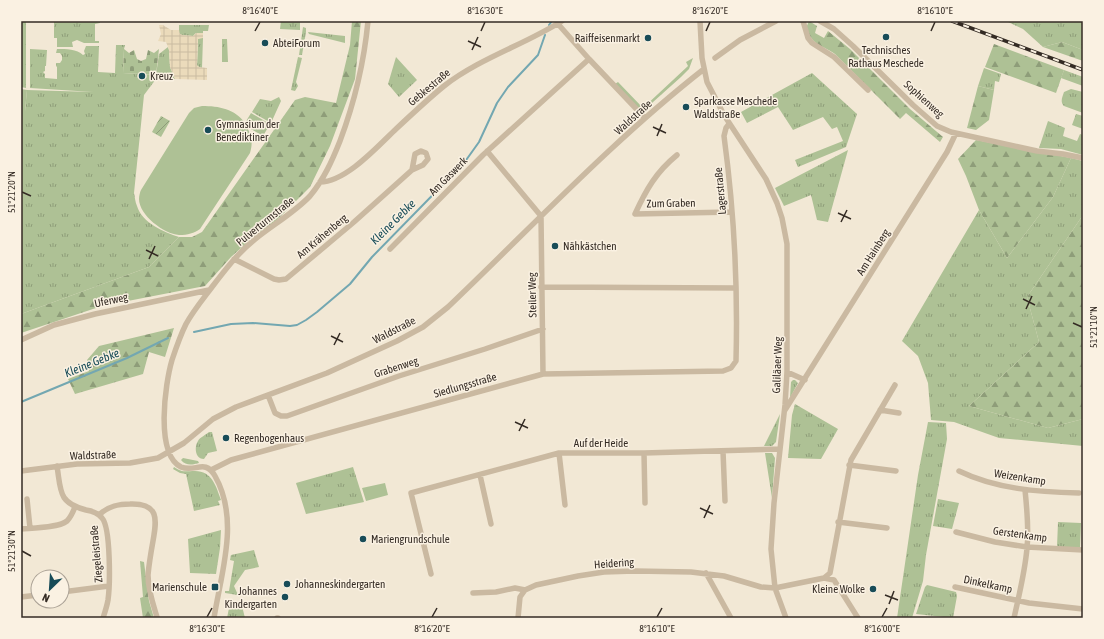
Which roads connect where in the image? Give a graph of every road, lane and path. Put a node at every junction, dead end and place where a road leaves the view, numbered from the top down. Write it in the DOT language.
graph roads {
  1 [pos="368,21"];
  2 [pos="700,21"];
  3 [pos="776,21"];
  4 [pos="803,21"];
  5 [pos="820,21"];
  6 [pos="560,22"];
  7 [pos="715,58"];
  8 [pos="589,59"];
  9 [pos="704,69"];
  10 [pos="868,90"];
  11 [pos="645,118"];
  12 [pos="729,124"];
  13 [pos="956,134"];
  14 [pos="487,151"];
  15 [pos="677,155"];
  16 [pos="1083,158"];
  17 [pos="412,170"];
  18 [pos="320,182"];
  19 [pos="732,212"];
  20 [pos="541,216"];
  21 [pos="390,249"];
  22 [pos="234,259"];
  23 [pos="541,287"];
  24 [pos="736,288"];
  25 [pos="209,290"];
  26 [pos="543,330"];
  27 [pos="21,340"];
  28 [pos="733,366"];
  29 [pos="787,372"];
  30 [pos="543,374"];
  31 [pos="805,380"];
  32 [pos="895,385"];
  33 [pos="268,395"];
  34 [pos="880,410"];
  35 [pos="784,411"];
  36 [pos="899,413"];
  37 [pos="780,449"];
  38 [pos="723,451"];
  39 [pos="168,453"];
  40 [pos="559,453"];
  41 [pos="644,453"];
  42 [pos="849,465"];
  43 [pos="57,466"];
  44 [pos="211,470"];
  45 [pos="21,471"];
  46 [pos="896,471"];
  47 [pos="959,471"];
  48 [pos="480,475"];
  49 [pos="1025,490"];
  50 [pos="1079,492"];
  51 [pos="27,499"];
  52 [pos="725,501"];
  53 [pos="645,503"];
  54 [pos="565,505"];
  55 [pos="75,507"];
  56 [pos="99,514"];
  57 [pos="838,522"];
  58 [pos="492,524"];
  59 [pos="30,528"];
  60 [pos="887,528"];
  61 [pos="21,529"];
  62 [pos="956,532"];
  63 [pos="1027,547"];
  64 [pos="1083,550"];
  65 [pos="706,573"];
  66 [pos="431,574"];
  67 [pos="824,578"];
  68 [pos="109,586"];
  69 [pos="955,587"];
  70 [pos="775,588"];
  71 [pos="525,590"];
  72 [pos="70,591"];
  73 [pos="473,593"];
  74 [pos="1018,600"];
  75 [pos="1083,609"];
  76 [pos="157,617"];
  77 [pos="103,618"];
  78 [pos="214,618"];
  79 [pos="518,618"];
  80 [pos="731,618"];
  81 [pos="786,618"];
  82 [pos="858,618"];
  83 [pos="1014,618"];
  1 -- 18 [label="street, Pulverturmstraße"];
  2 -- 9 [label="street"];
  3 -- 7 [label="street"];
  4 -- 10 [label="street"];
  5 -- 13 [label="street, Sophienweg"];
  6 -- 8 [label="street"];
  6 -- 18 [label="street, Gebkestraße"];
  8 -- 11 [label="street"];
  8 -- 14 [label="street, Am Gaswerk"];
  9 -- 11 [label="street, Waldstraße"];
  9 -- 12 [label="street"];
  11 -- 20 [label="street, Waldstraße"];
  12 -- 19 [label="street, Lagerstraße"];
  12 -- 29 [label="street, Galiläaer Weg"];
  13 -- 16 [label="street, Sophienweg"];
  13 -- 31 [label="street, Am Hainberg"];
  14 -- 20 [label="street"];
  14 -- 21 [label="street, Am Gaswerk"];
  15 -- 19 [label="street, Zum Graben"];
  17 -- 22 [label="street, Am Krähenberg"];
  18 -- 22 [label="street, Pulverturmstraße"];
  19 -- 24 [label="street, Lagerstraße"];
  20 -- 23 [label="street, Steiler Weg"];
  20 -- 33 [label="street, Waldstraße"];
  22 -- 25 [label="street, Pulverturmstraße"];
  23 -- 24 [label="street"];
  23 -- 26 [label="street, Steiler Weg"];
  24 -- 28 [label="street, Lagerstraße"];
  25 -- 27 [label="street, Uferweg"];
  25 -- 39 [label="street, Pulverturmstraße"];
  26 -- 30 [label="street, Steiler Weg"];
  26 -- 33 [label="street, Grabenweg"];
  28 -- 30 [label="street, Siedlungsstraße"];
  29 -- 31 [label="street"];
  29 -- 35 [label="street, Galiläaer Weg"];
  30 -- 44 [label="street, Siedlungsstraße"];
  31 -- 35 [label="street, Am Hainberg"];
  32 -- 34 [label="street"];
  33 -- 39 [label="street, Waldstraße"];
  34 -- 36 [label="street"];
  34 -- 42 [label="street"];
  35 -- 37 [label="street, Galiläaer Weg"];
  37 -- 38 [label="street, Auf der Heide"];
  37 -- 70 [label="street, Galiläaer Weg"];
  38 -- 41 [label="street, Auf der Heide"];
  38 -- 52 [label="street"];
  39 -- 43 [label="street, Waldstraße"];
  39 -- 44 [label="street"];
  40 -- 41 [label="street, Auf der Heide"];
  40 -- 48 [label="street, Auf der Heide"];
  40 -- 54 [label="street, Auf der Heide"];
  41 -- 53 [label="street, Auf der Heide"];
  42 -- 46 [label="street"];
  42 -- 57 [label="street"];
  43 -- 45 [label="street, Waldstraße"];
  43 -- 55 [label="street"];
  44 -- 78 [label="street"];
  47 -- 49 [label="street, Weizenkamp"];
  48 -- 58 [label="street"];
  48 -- 66 [label="street, Auf der Heide"];
  49 -- 50 [label="street, Weizenkamp"];
  49 -- 63 [label="street"];
  51 -- 59 [label="street"];
  55 -- 56 [label="street, Ziegeleistraße"];
  55 -- 59 [label="street"];
  56 -- 68 [label="street, Ziegeleistraße"];
  56 -- 76 [label="street"];
  57 -- 60 [label="street"];
  57 -- 67 [label="street"];
  59 -- 61 [label="street"];
  62 -- 63 [label="street, Gerstenkamp"];
  63 -- 64 [label="street, Gerstenkamp"];
  63 -- 74 [label="street"];
  65 -- 70 [label="street, Heidering"];
  65 -- 71 [label="street, Heidering"];
  65 -- 80 [label="street"];
  67 -- 70 [label="street, Heidering"];
  67 -- 82 [label="street"];
  68 -- 72 [label="street"];
  68 -- 77 [label="street, Ziegeleistraße"];
  69 -- 74 [label="street, Dinkelkamp"];
  70 -- 81 [label="street, Galiläaer Weg"];
  71 -- 73 [label="street, Heidering"];
  71 -- 79 [label="street"];
  74 -- 75 [label="street, Dinkelkamp"];
  74 -- 83 [label="street"];
}
